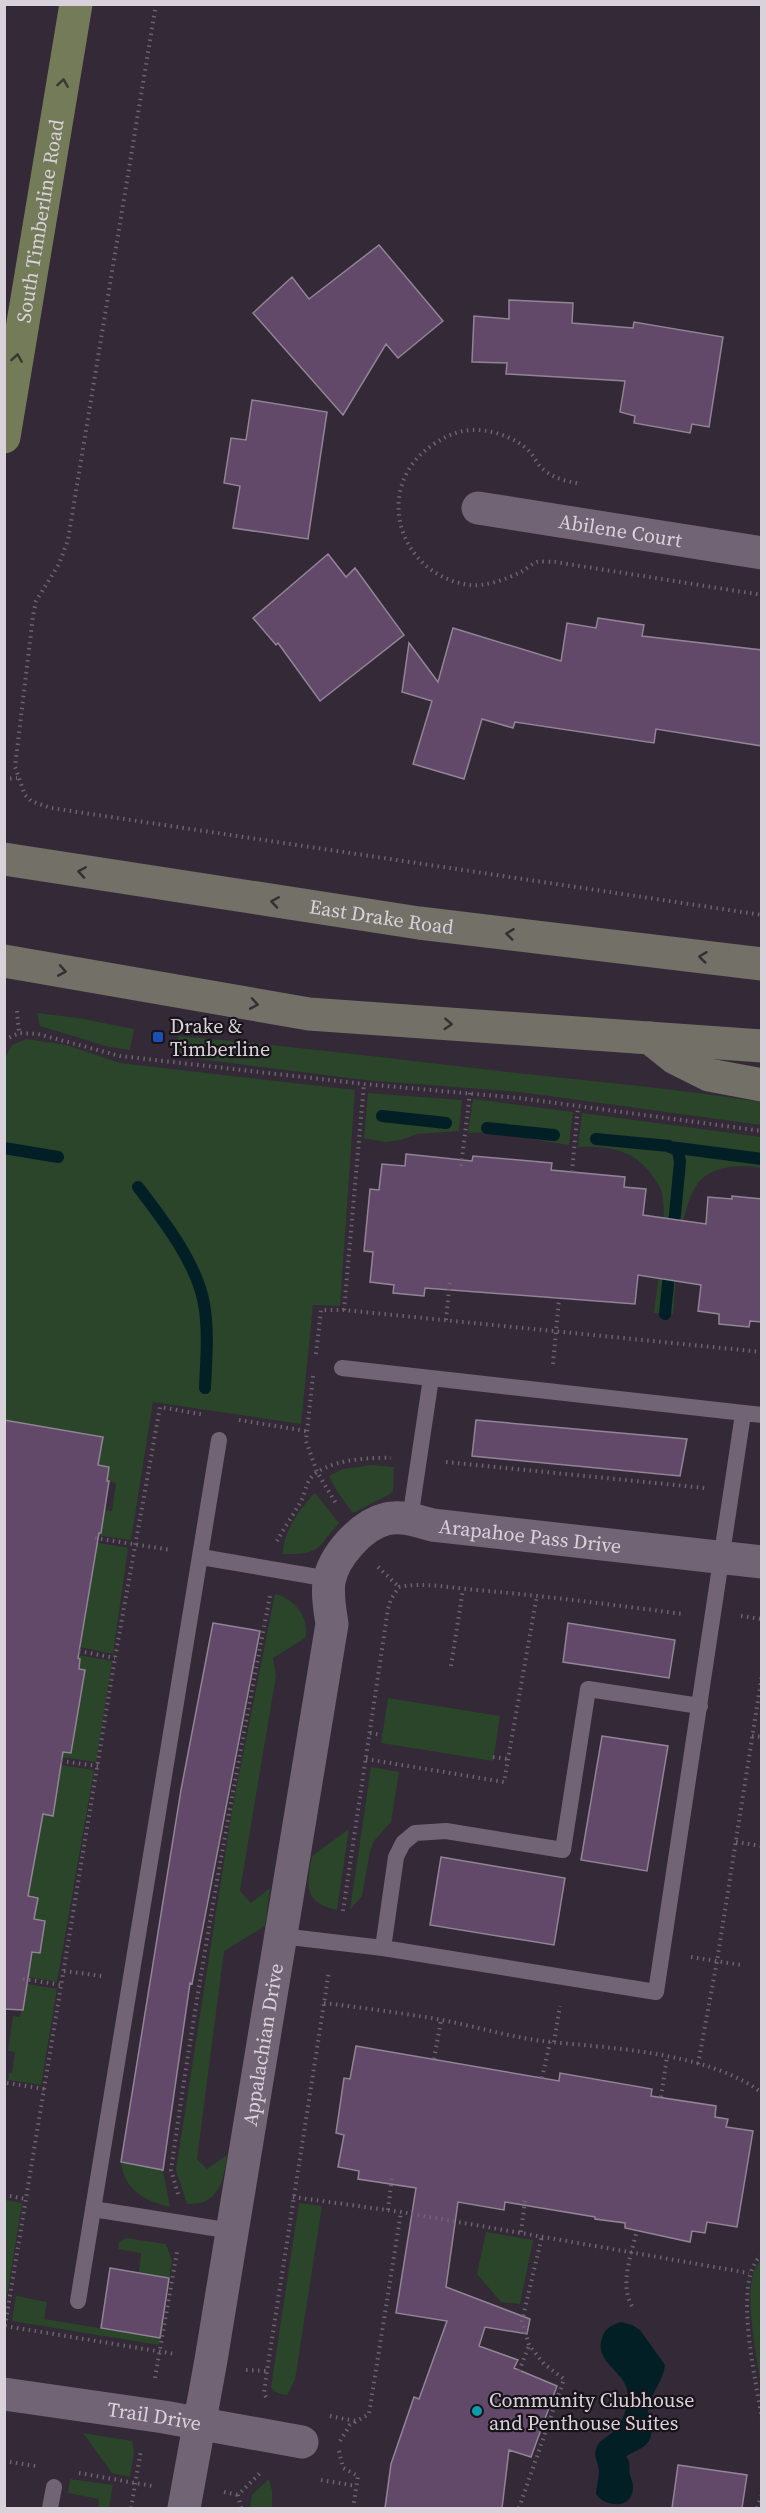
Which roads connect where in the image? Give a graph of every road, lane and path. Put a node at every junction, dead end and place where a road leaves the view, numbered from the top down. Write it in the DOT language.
graph roads {
  1 [pos="76,4"];
  2 [pos="156,4"];
  3 [pos="4,437"];
  4 [pos="478,508"];
  5 [pos="762,552"];
  6 [pos="17,778"];
  7 [pos="4,779"];
  8 [pos="31,801"];
  9 [pos="27,808"];
  10 [pos="4,859"];
  11 [pos="762,915"];
  12 [pos="4,961"];
  13 [pos="762,964"];
  14 [pos="17,1011"];
  15 [pos="762,1027"];
  16 [pos="19,1033"];
  17 [pos="650,1038"];
  18 [pos="4,1040"];
  19 [pos="762,1046"];
  20 [pos="364,1084"];
  21 [pos="762,1085"];
  22 [pos="470,1093"];
  23 [pos="578,1107"];
  24 [pos="762,1131"];
  25 [pos="461,1166"];
  26 [pos="572,1172"];
  27 [pos="450,1280"];
  28 [pos="559,1299"];
  29 [pos="344,1310"];
  30 [pos="446,1320"];
  31 [pos="342,1368"];
  32 [pos="552,1368"];
  33 [pos="431,1378"];
  34 [pos="743,1414"];
  35 [pos="762,1415"];
  36 [pos="216,1416"];
  37 [pos="227,1418"];
  38 [pos="306,1431"];
  39 [pos="219,1440"];
  40 [pos="394,1459"];
  41 [pos="438,1461"];
  42 [pos="707,1488"];
  43 [pos="410,1519"];
  44 [pos="95,1538"];
  45 [pos="135,1545"];
  46 [pos="173,1550"];
  47 [pos="274,1553"];
  48 [pos="201,1557"];
  49 [pos="721,1557"];
  50 [pos="371,1561"];
  51 [pos="762,1562"];
  52 [pos="330,1580"];
  53 [pos="399,1587"];
  54 [pos="463,1588"];
  55 [pos="270,1593"];
  56 [pos="537,1595"];
  57 [pos="691,1615"];
  58 [pos="735,1616"];
  59 [pos="762,1619"];
  60 [pos="79,1651"];
  61 [pos="115,1658"];
  62 [pos="451,1666"];
  63 [pos="762,1675"];
  64 [pos="700,1706"];
  65 [pos="370,1733"];
  66 [pos="382,1735"];
  67 [pos="752,1736"];
  68 [pos="762,1737"];
  69 [pos="493,1756"];
  70 [pos="366,1759"];
  71 [pos="508,1759"];
  72 [pos="60,1761"];
  73 [pos="98,1766"];
  74 [pos="736,1842"];
  75 [pos="762,1846"];
  76 [pos="343,1911"];
  77 [pos="281,1936"];
  78 [pos="383,1948"];
  79 [pos="681,1955"];
  80 [pos="717,1960"];
  81 [pos="741,1965"];
  82 [pos="64,1971"];
  83 [pos="329,1971"];
  84 [pos="102,1976"];
  85 [pos="23,1979"];
  86 [pos="62,1985"];
  87 [pos="324,2003"];
  88 [pos="561,2003"];
  89 [pos="441,2020"];
  90 [pos="552,2042"];
  91 [pos="667,2056"];
  92 [pos="434,2059"];
  93 [pos="698,2064"];
  94 [pos="542,2078"];
  95 [pos="8,2083"];
  96 [pos="45,2089"];
  97 [pos="762,2093"];
  98 [pos="661,2097"];
  99 [pos="392,2177"];
  100 [pos="4,2195"];
  101 [pos="293,2197"];
  102 [pos="26,2199"];
  103 [pos="525,2200"];
  104 [pos="180,2202"];
  105 [pos="93,2209"];
  106 [pos="388,2210"];
  107 [pos="401,2212"];
  108 [pos="637,2230"];
  109 [pos="232,2231"];
  110 [pos="521,2232"];
  111 [pos="542,2236"];
  112 [pos="178,2245"];
  113 [pos="632,2252"];
  114 [pos="762,2254"];
  115 [pos="749,2273"];
  116 [pos="78,2301"];
  117 [pos="632,2306"];
  118 [pos="5,2326"];
  119 [pos="529,2345"];
  120 [pos="161,2352"];
  121 [pos="183,2356"];
  122 [pos="519,2371"];
  123 [pos="155,2381"];
  124 [pos="4,2394"];
  125 [pos="270,2405"];
  126 [pos="330,2416"];
  127 [pos="762,2420"];
  128 [pos="355,2421"];
  129 [pos="199,2424"];
  130 [pos="142,2442"];
  131 [pos="302,2442"];
  132 [pos="4,2461"];
  133 [pos="37,2466"];
  134 [pos="70,2472"];
  135 [pos="262,2472"];
  136 [pos="321,2480"];
  137 [pos="135,2483"];
  138 [pos="356,2486"];
  139 [pos="54,2487"];
  140 [pos="156,2487"];
  141 [pos="762,2495"];
  142 [pos="50,2508"];
  143 [pos="131,2508"];
  144 [pos="184,2508"];
  145 [pos="241,2508"];
  146 [pos="353,2508"];
  147 [pos="519,2508"];
  148 [pos="757,2508"];
  3 -- 1 [label="main road, South Timberline Road, one-way"];
  2 -- 6 [label="path"];
  4 -- 5 [label="street, Abilene Court"];
  6 -- 7 [label="path"];
  6 -- 8 [label="path"];
  8 -- 9 [label="path"];
  8 -- 11 [label="path"];
  13 -- 10 [label="main road, East Drake Road, one-way"];
  12 -- 17 [label="main road, one-way"];
  14 -- 16 [label="path"];
  15 -- 17 [label="main road"];
  16 -- 18 [label="path"];
  16 -- 20 [label="path"];
  17 -- 19 [label="main road"];
  17 -- 21 [label="main road"];
  20 -- 22 [label="path"];
  20 -- 29 [label="path"];
  22 -- 23 [label="path"];
  22 -- 25 [label="path"];
  23 -- 24 [label="path"];
  23 -- 26 [label="path"];
  27 -- 30 [label="path"];
  28 -- 32 [label="path"];
  31 -- 33 [label="lane"];
  33 -- 34 [label="lane"];
  33 -- 43 [label="lane"];
  34 -- 35 [label="lane"];
  34 -- 49 [label="lane"];
  36 -- 45 [label="path"];
  37 -- 38 [label="path"];
  39 -- 48 [label="lane"];
  40 -- 47 [label="path"];
  41 -- 42 [label="path"];
  43 -- 49 [label="street, Arapahoe Pass Drive"];
  43 -- 52 [label="street, Arapahoe Pass Drive"];
  44 -- 45 [label="path"];
  45 -- 46 [label="path"];
  45 -- 61 [label="path"];
  48 -- 52 [label="lane"];
  48 -- 105 [label="lane"];
  49 -- 51 [label="street, Arapahoe Pass Drive"];
  49 -- 64 [label="lane"];
  50 -- 53 [label="path"];
  52 -- 77 [label="street, Appalachian Drive"];
  53 -- 54 [label="path"];
  53 -- 65 [label="path"];
  54 -- 56 [label="path"];
  54 -- 62 [label="path"];
  55 -- 104 [label="path"];
  56 -- 57 [label="path"];
  56 -- 71 [label="path"];
  58 -- 59 [label="path"];
  60 -- 61 [label="path"];
  61 -- 73 [label="path"];
  63 -- 67 [label="path"];
  64 -- 78 [label="lane"];
  64 -- 78 [label="lane"];
  65 -- 66 [label="path"];
  65 -- 70 [label="path"];
  67 -- 68 [label="path"];
  67 -- 74 [label="path"];
  69 -- 71 [label="path"];
  70 -- 71 [label="path"];
  70 -- 76 [label="path"];
  72 -- 73 [label="path"];
  73 -- 82 [label="path"];
  74 -- 75 [label="path"];
  74 -- 80 [label="path"];
  77 -- 78 [label="lane"];
  77 -- 109 [label="street, Appalachian Drive"];
  79 -- 80 [label="path"];
  80 -- 81 [label="path"];
  80 -- 93 [label="path"];
  82 -- 84 [label="path"];
  82 -- 86 [label="path"];
  83 -- 87 [label="path"];
  85 -- 86 [label="path"];
  86 -- 96 [label="path"];
  87 -- 89 [label="path"];
  87 -- 101 [label="path"];
  88 -- 90 [label="path"];
  89 -- 90 [label="path"];
  89 -- 92 [label="path"];
  90 -- 91 [label="path"];
  90 -- 94 [label="path"];
  91 -- 93 [label="path"];
  91 -- 98 [label="path"];
  93 -- 97 [label="path"];
  95 -- 96 [label="path"];
  96 -- 102 [label="path"];
  99 -- 106 [label="path"];
  100 -- 102 [label="path"];
  101 -- 106 [label="path"];
  101 -- 125 [label="path"];
  102 -- 118 [label="path"];
  103 -- 110 [label="path"];
  105 -- 109 [label="lane"];
  105 -- 116 [label="lane"];
  106 -- 107 [label="path"];
  107 -- 110 [label="path"];
  107 -- 128 [label="path"];
  108 -- 113 [label="path"];
  109 -- 129 [label="street, Appalachian Drive"];
  110 -- 111 [label="path"];
  111 -- 113 [label="path"];
  111 -- 119 [label="path"];
  112 -- 120 [label="path"];
  113 -- 115 [label="path"];
  113 -- 117 [label="path"];
  114 -- 115 [label="path"];
  115 -- 127 [label="path"];
  118 -- 120 [label="path"];
  119 -- 122 [label="path"];
  119 -- 147 [label="path"];
  120 -- 121 [label="path"];
  120 -- 123 [label="path"];
  124 -- 129 [label="street, Trail Drive"];
  126 -- 128 [label="path"];
  128 -- 138 [label="path"];
  129 -- 131 [label="street, Trail Drive"];
  129 -- 144 [label="street, Appalachian Drive"];
  130 -- 137 [label="path"];
  132 -- 133 [label="path"];
  134 -- 137 [label="path"];
  135 -- 145 [label="path"];
  136 -- 138 [label="path"];
  137 -- 140 [label="path"];
  137 -- 143 [label="path"];
  138 -- 146 [label="path"];
  139 -- 142 [label="lane"];
  141 -- 148 [label="path"];
}
